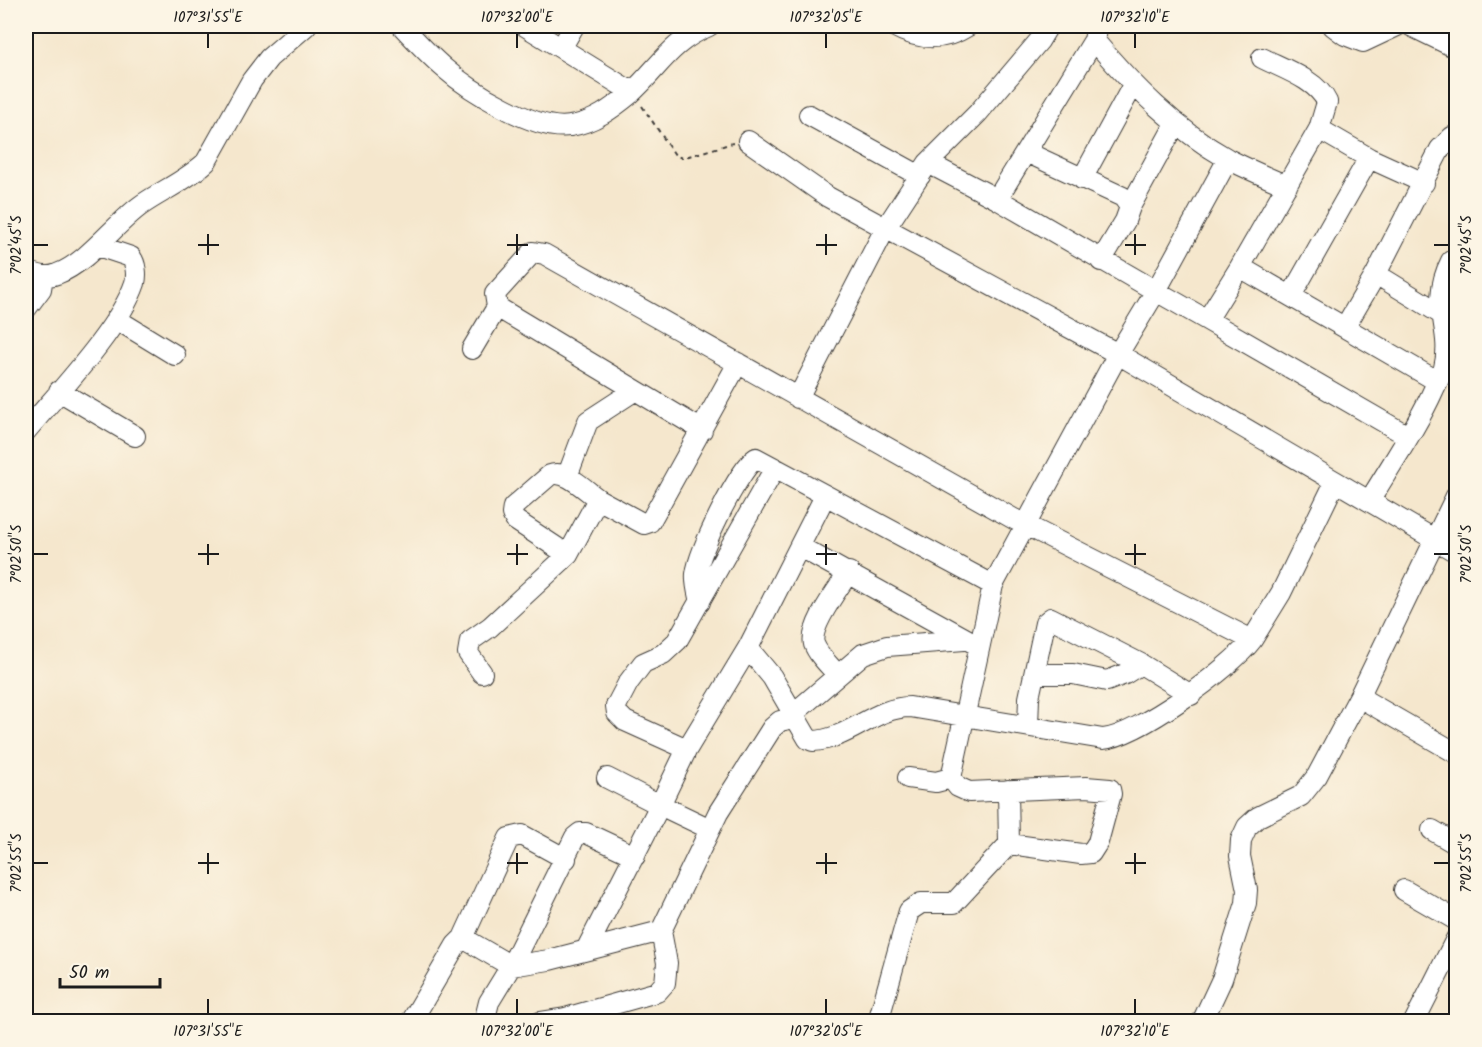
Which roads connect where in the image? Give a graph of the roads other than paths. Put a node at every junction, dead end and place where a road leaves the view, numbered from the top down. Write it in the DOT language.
graph roads {
  1 [pos="306,26"];
  2 [pos="402,26"];
  3 [pos="525,26"];
  4 [pos="574,26"];
  5 [pos="708,26"];
  6 [pos="893,26"];
  7 [pos="968,26"];
  8 [pos="1048,26"];
  9 [pos="1333,26"];
  10 [pos="1397,26"];
  11 [pos="1411,26"];
  12 [pos="1096,33"];
  13 [pos="562,47"];
  14 [pos="1456,48"];
  15 [pos="1263,58"];
  16 [pos="1133,85"];
  17 [pos="632,92"];
  18 [pos="809,115"];
  19 [pos="1176,123"];
  20 [pos="1319,129"];
  21 [pos="1456,137"];
  22 [pos="748,141"];
  23 [pos="1026,152"];
  24 [pos="1369,158"];
  25 [pos="1228,159"];
  26 [pos="924,170"];
  27 [pos="1082,179"];
  28 [pos="1424,183"];
  29 [pos="1287,186"];
  30 [pos="997,199"];
  31 [pos="1130,207"];
  32 [pos="885,229"];
  33 [pos="98,246"];
  34 [pos="1455,257"];
  35 [pos="1101,261"];
  36 [pos="1240,267"];
  37 [pos="34,274"];
  38 [pos="1376,274"];
  39 [pos="1155,291"];
  40 [pos="1291,296"];
  41 [pos="497,307"];
  42 [pos="26,309"];
  43 [pos="1441,314"];
  44 [pos="116,319"];
  45 [pos="1207,320"];
  46 [pos="1345,327"];
  47 [pos="471,349"];
  48 [pos="1118,354"];
  49 [pos="175,355"];
  50 [pos="738,363"];
  51 [pos="1437,381"];
  52 [pos="59,391"];
  53 [pos="634,392"];
  54 [pos="798,398"];
  55 [pos="702,430"];
  56 [pos="26,431"];
  57 [pos="135,436"];
  58 [pos="1408,436"];
  59 [pos="567,477"];
  60 [pos="1335,482"];
  61 [pos="825,496"];
  62 [pos="1456,496"];
  63 [pos="598,499"];
  64 [pos="1370,500"];
  65 [pos="1027,525"];
  66 [pos="1435,540"];
  67 [pos="800,547"];
  68 [pos="1456,552"];
  69 [pos="568,555"];
  70 [pos="849,572"];
  71 [pos="993,585"];
  72 [pos="1252,640"];
  73 [pos="972,643"];
  74 [pos="748,648"];
  75 [pos="1141,664"];
  76 [pos="482,673"];
  77 [pos="837,674"];
  78 [pos="1035,674"];
  79 [pos="1191,695"];
  80 [pos="1359,697"];
  81 [pos="966,714"];
  82 [pos="793,716"];
  83 [pos="1029,726"];
  84 [pos="687,749"];
  85 [pos="1456,753"];
  86 [pos="607,778"];
  87 [pos="908,778"];
  88 [pos="951,778"];
  89 [pos="1008,790"];
  90 [pos="660,805"];
  91 [pos="710,829"];
  92 [pos="1432,830"];
  93 [pos="1009,844"];
  94 [pos="1456,844"];
  95 [pos="634,856"];
  96 [pos="566,859"];
  97 [pos="1404,890"];
  98 [pos="1456,920"];
  99 [pos="662,931"];
  100 [pos="463,938"];
  101 [pos="1456,939"];
  102 [pos="586,950"];
  103 [pos="511,966"];
  104 [pos="411,1022"];
  105 [pos="488,1022"];
  106 [pos="540,1022"];
  107 [pos="878,1022"];
  108 [pos="1202,1022"];
  109 [pos="1414,1022"];
  1 -- 33 [label="street"];
  2 -- 17 [label="street"];
  3 -- 13 [label="street"];
  4 -- 13 [label="street"];
  5 -- 17 [label="street"];
  6 -- 7 [label="street"];
  8 -- 26 [label="street"];
  9 -- 10 [label="street"];
  11 -- 14 [label="street"];
  12 -- 16 [label="street"];
  12 -- 23 [label="street"];
  13 -- 17 [label="street"];
  15 -- 20 [label="street"];
  16 -- 19 [label="street"];
  16 -- 27 [label="street"];
  18 -- 26 [label="street"];
  19 -- 25 [label="street"];
  19 -- 31 [label="street"];
  20 -- 24 [label="street"];
  20 -- 29 [label="street"];
  21 -- 28 [label="street"];
  22 -- 32 [label="street"];
  23 -- 27 [label="street"];
  23 -- 30 [label="street"];
  24 -- 28 [label="street"];
  24 -- 40 [label="street"];
  25 -- 29 [label="street"];
  25 -- 39 [label="street"];
  26 -- 30 [label="street"];
  26 -- 32 [label="street"];
  27 -- 31 [label="street"];
  28 -- 38 [label="street"];
  29 -- 36 [label="street"];
  30 -- 35 [label="street"];
  31 -- 35 [label="street"];
  32 -- 48 [label="street"];
  32 -- 54 [label="street"];
  33 -- 37 [label="street"];
  33 -- 44 [label="street"];
  34 -- 43 [label="street"];
  35 -- 39 [label="street"];
  36 -- 40 [label="street"];
  36 -- 45 [label="street"];
  37 -- 42 [label="street"];
  38 -- 43 [label="street"];
  38 -- 46 [label="street"];
  39 -- 45 [label="street"];
  39 -- 48 [label="street"];
  40 -- 46 [label="street"];
  41 -- 47 [label="street"];
  41 -- 50 [label="street"];
  41 -- 53 [label="street"];
  43 -- 51 [label="street"];
  44 -- 49 [label="street"];
  44 -- 52 [label="street"];
  45 -- 58 [label="street"];
  46 -- 51 [label="street"];
  48 -- 60 [label="street"];
  48 -- 65 [label="street"];
  50 -- 54 [label="street"];
  50 -- 55 [label="street"];
  51 -- 58 [label="street"];
  52 -- 56 [label="street"];
  52 -- 57 [label="street"];
  53 -- 55 [label="street"];
  53 -- 59 [label="street"];
  54 -- 65 [label="street"];
  55 -- 63 [label="street"];
  58 -- 64 [label="street"];
  59 -- 63 [label="street"];
  59 -- 69 [label="street"];
  60 -- 64 [label="street"];
  60 -- 72 [label="street"];
  61 -- 67 [label="street"];
  61 -- 71 [label="street"];
  61 -- 84 [label="street"];
  62 -- 66 [label="street"];
  63 -- 69 [label="street"];
  64 -- 66 [label="street"];
  65 -- 71 [label="street"];
  65 -- 72 [label="street"];
  66 -- 68 [label="street"];
  66 -- 80 [label="street"];
  67 -- 70 [label="street"];
  67 -- 74 [label="street"];
  69 -- 76 [label="street"];
  70 -- 73 [label="street"];
  70 -- 77 [label="street"];
  71 -- 73 [label="street"];
  72 -- 79 [label="street"];
  73 -- 77 [label="street"];
  73 -- 81 [label="street"];
  74 -- 82 [label="street"];
  74 -- 84 [label="street"];
  75 -- 78 [label="street"];
  75 -- 78 [label="street"];
  75 -- 79 [label="street"];
  77 -- 82 [label="street"];
  78 -- 83 [label="street"];
  79 -- 83 [label="street"];
  80 -- 85 [label="street"];
  80 -- 108 [label="street"];
  81 -- 82 [label="street"];
  81 -- 83 [label="street"];
  81 -- 88 [label="street"];
  82 -- 91 [label="street"];
  84 -- 90 [label="street"];
  86 -- 90 [label="street"];
  87 -- 88 [label="street"];
  88 -- 89 [label="street"];
  89 -- 93 [label="street"];
  89 -- 93 [label="street"];
  90 -- 91 [label="street"];
  90 -- 95 [label="street"];
  91 -- 99 [label="street"];
  92 -- 94 [label="street"];
  93 -- 107 [label="street"];
  95 -- 96 [label="street"];
  95 -- 102 [label="street"];
  96 -- 100 [label="street"];
  96 -- 103 [label="street"];
  97 -- 98 [label="street"];
  99 -- 102 [label="street"];
  99 -- 106 [label="street"];
  100 -- 103 [label="street"];
  100 -- 104 [label="street"];
  101 -- 109 [label="street"];
  102 -- 103 [label="street"];
  103 -- 105 [label="street"];
}
